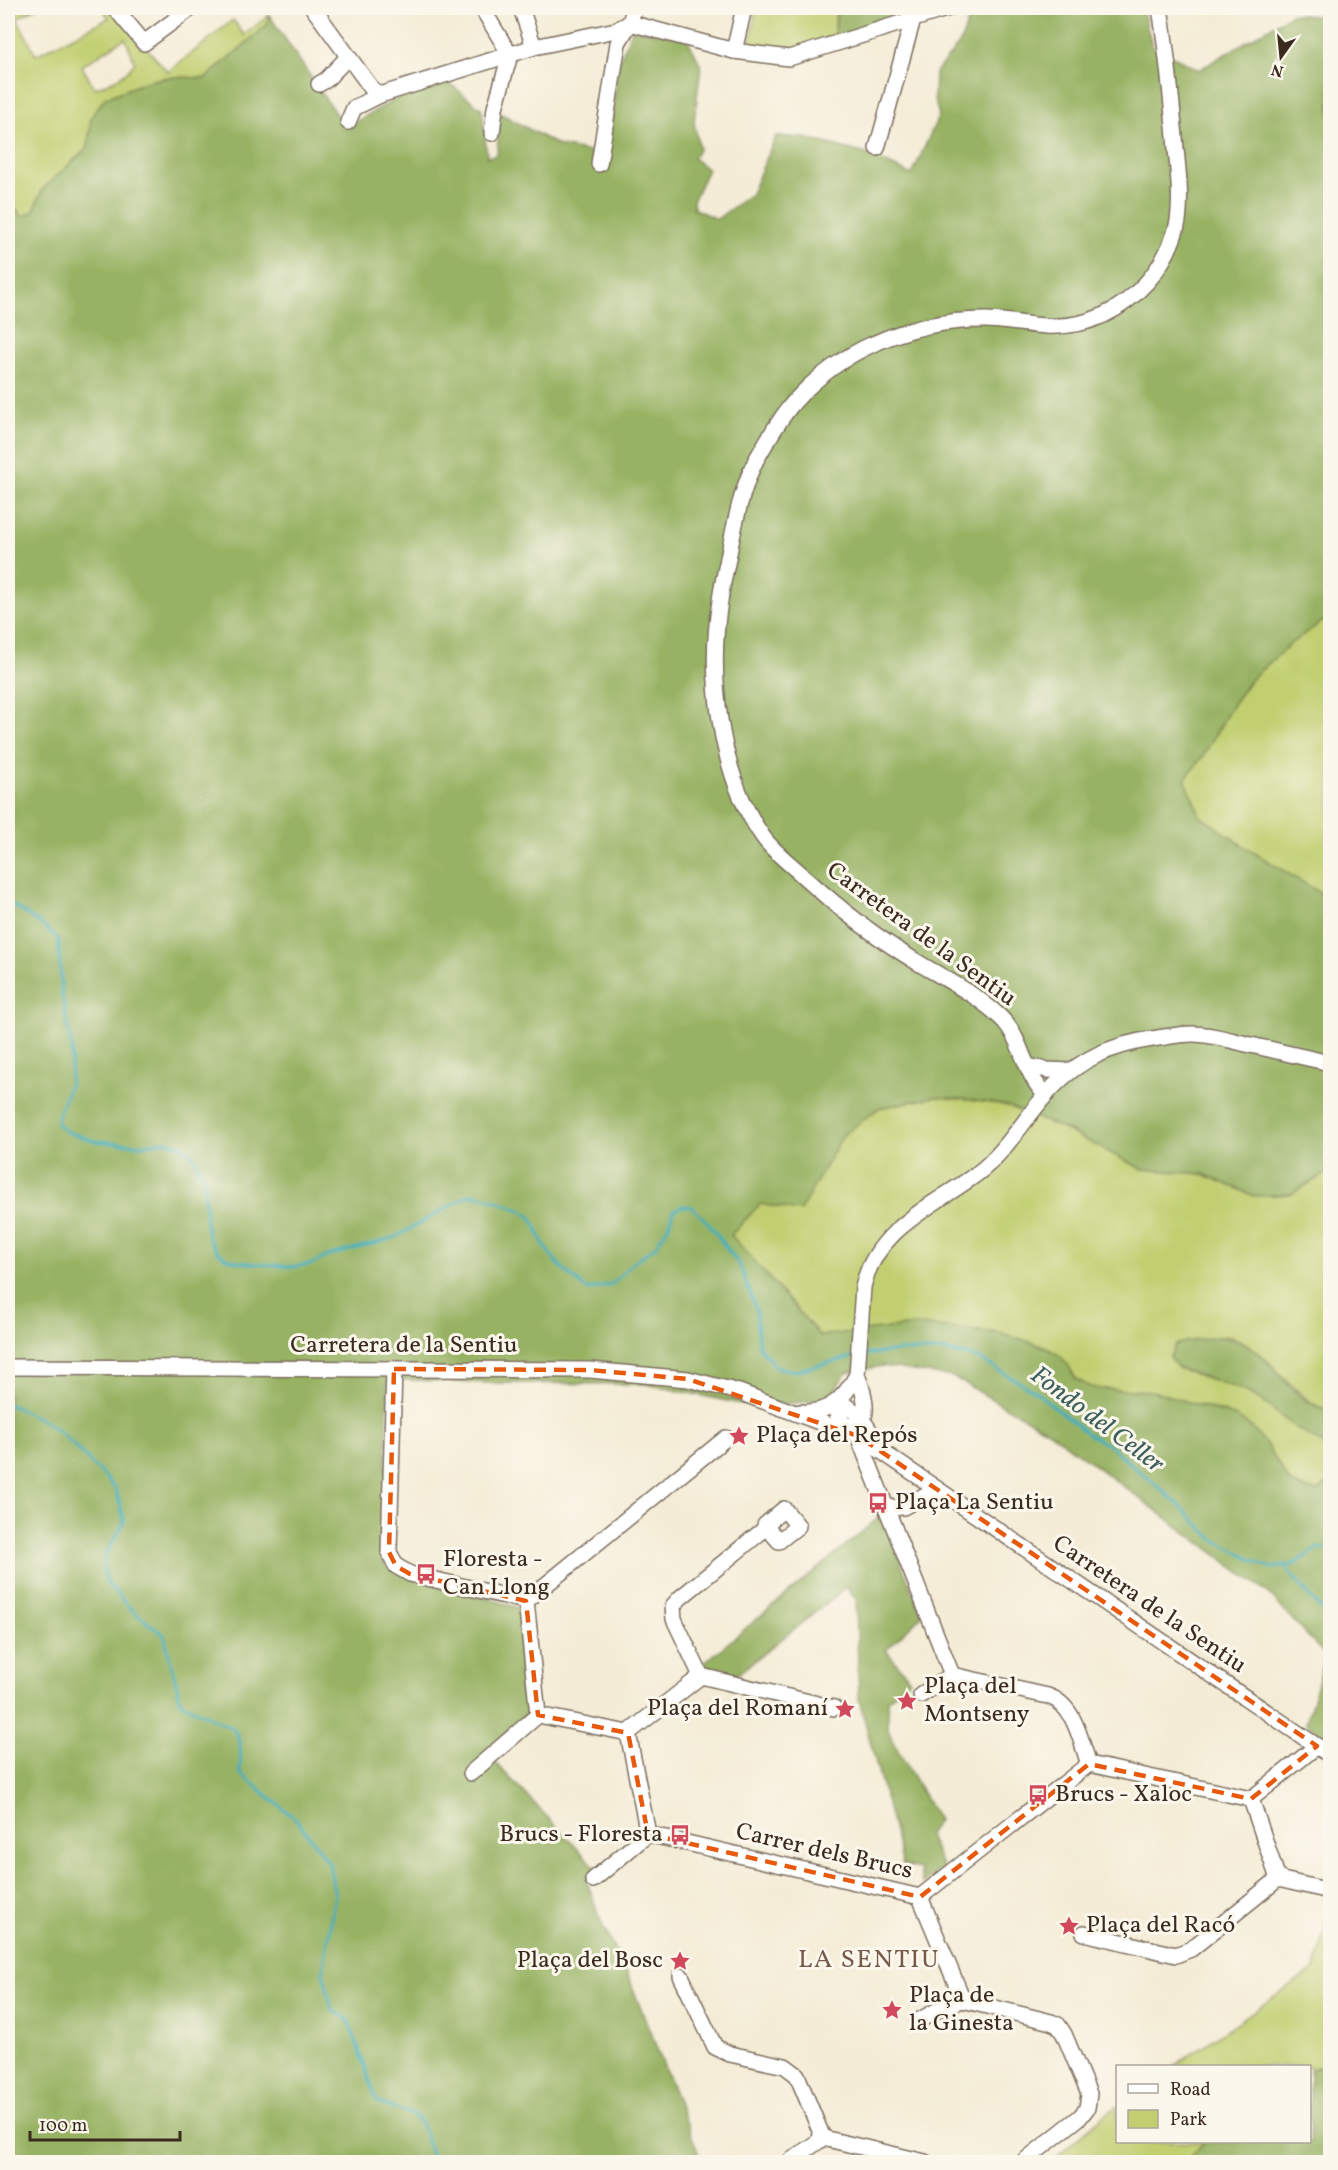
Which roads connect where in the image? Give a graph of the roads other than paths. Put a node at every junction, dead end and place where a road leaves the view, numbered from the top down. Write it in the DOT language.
graph roads {
  1 [pos="115,8"];
  2 [pos="191,8"];
  3 [pos="313,8"];
  4 [pos="482,8"];
  5 [pos="521,8"];
  6 [pos="744,8"];
  7 [pos="949,8"];
  8 [pos="1160,8"];
  9 [pos="632,15"];
  10 [pos="914,19"];
  11 [pos="534,47"];
  12 [pos="734,51"];
  13 [pos="510,56"];
  14 [pos="348,57"];
  15 [pos="319,84"];
  16 [pos="380,95"];
  17 [pos="348,122"];
  18 [pos="492,133"];
  19 [pos="877,148"];
  20 [pos="599,164"];
  21 [pos="1330,1063"];
  22 [pos="1028,1066"];
  23 [pos="1070,1071"];
  24 [pos="1049,1091"];
  25 [pos="1026,1118"];
  26 [pos="8,1367"];
  27 [pos="394,1369"];
  28 [pos="858,1370"];
  29 [pos="844,1405"];
  30 [pos="794,1412"];
  31 [pos="862,1419"];
  32 [pos="849,1431"];
  33 [pos="726,1438"];
  34 [pos="882,1452"];
  35 [pos="938,1489"];
  36 [pos="903,1507"];
  37 [pos="887,1508"];
  38 [pos="767,1527"];
  39 [pos="896,1530"];
  40 [pos="526,1601"];
  41 [pos="952,1675"];
  42 [pos="701,1676"];
  43 [pos="921,1695"];
  44 [pos="834,1708"];
  45 [pos="538,1715"];
  46 [pos="628,1733"];
  47 [pos="1317,1746"];
  48 [pos="1330,1755"];
  49 [pos="1089,1764"];
  50 [pos="471,1773"];
  51 [pos="1251,1799"];
  52 [pos="648,1834"];
  53 [pos="1278,1879"];
  54 [pos="594,1880"];
  55 [pos="1330,1890"];
  56 [pos="920,1898"];
  57 [pos="1084,1933"];
  58 [pos="681,1976"];
  59 [pos="963,2000"];
  60 [pos="918,2021"];
  61 [pos="823,2138"];
  62 [pos="789,2163"];
  63 [pos="925,2163"];
  64 [pos="1023,2163"];
  1 -- 2 [label="street"];
  3 -- 14 [label="street"];
  4 -- 13 [label="street"];
  5 -- 11 [label="street"];
  6 -- 12 [label="street"];
  7 -- 10 [label="street"];
  8 -- 22 [label="street, Carretera de la Sentiu"];
  9 -- 11 [label="street"];
  9 -- 12 [label="street"];
  9 -- 20 [label="street"];
  10 -- 12 [label="street"];
  10 -- 19 [label="street"];
  11 -- 13 [label="street"];
  13 -- 16 [label="street"];
  13 -- 18 [label="street"];
  14 -- 15 [label="street"];
  14 -- 16 [label="street"];
  16 -- 17 [label="street"];
  21 -- 23 [label="street"];
  22 -- 23 [label="street"];
  22 -- 24 [label="street, Carretera de la Sentiu"];
  22 -- 25 [label="street, Carretera de la Sentiu"];
  23 -- 24 [label="street"];
  24 -- 25 [label="street"];
  25 -- 28 [label="street"];
  26 -- 27 [label="street, Carretera de la Sentiu"];
  27 -- 30 [label="street, Carretera de la Sentiu"];
  27 -- 40 [label="street"];
  28 -- 29 [label="street"];
  28 -- 31 [label="street"];
  29 -- 30 [label="street"];
  29 -- 31 [label="street"];
  29 -- 32 [label="street"];
  30 -- 32 [label="street, Carretera de la Sentiu"];
  31 -- 32 [label="street"];
  31 -- 34 [label="street"];
  32 -- 34 [label="street, Carretera de la Sentiu"];
  32 -- 37 [label="street"];
  33 -- 40 [label="street"];
  34 -- 35 [label="street, Carretera de la Sentiu"];
  35 -- 36 [label="street"];
  35 -- 47 [label="street, Carretera de la Sentiu"];
  36 -- 37 [label="street"];
  36 -- 39 [label="street"];
  37 -- 39 [label="street"];
  38 -- 42 [label="street"];
  39 -- 41 [label="street"];
  40 -- 45 [label="street"];
  41 -- 43 [label="street"];
  41 -- 49 [label="street"];
  42 -- 44 [label="street"];
  42 -- 46 [label="street"];
  45 -- 46 [label="street"];
  45 -- 50 [label="street"];
  46 -- 52 [label="street"];
  47 -- 48 [label="street, Carretera de la Sentiu"];
  47 -- 51 [label="street"];
  49 -- 51 [label="street"];
  49 -- 56 [label="street, Carrer dels Brucs"];
  51 -- 53 [label="street"];
  52 -- 54 [label="street"];
  52 -- 56 [label="street, Carrer dels Brucs"];
  53 -- 55 [label="street"];
  53 -- 57 [label="street"];
  56 -- 59 [label="street"];
  58 -- 61 [label="street"];
  59 -- 60 [label="street"];
  59 -- 64 [label="street"];
  61 -- 62 [label="street"];
  61 -- 63 [label="street"];
}
